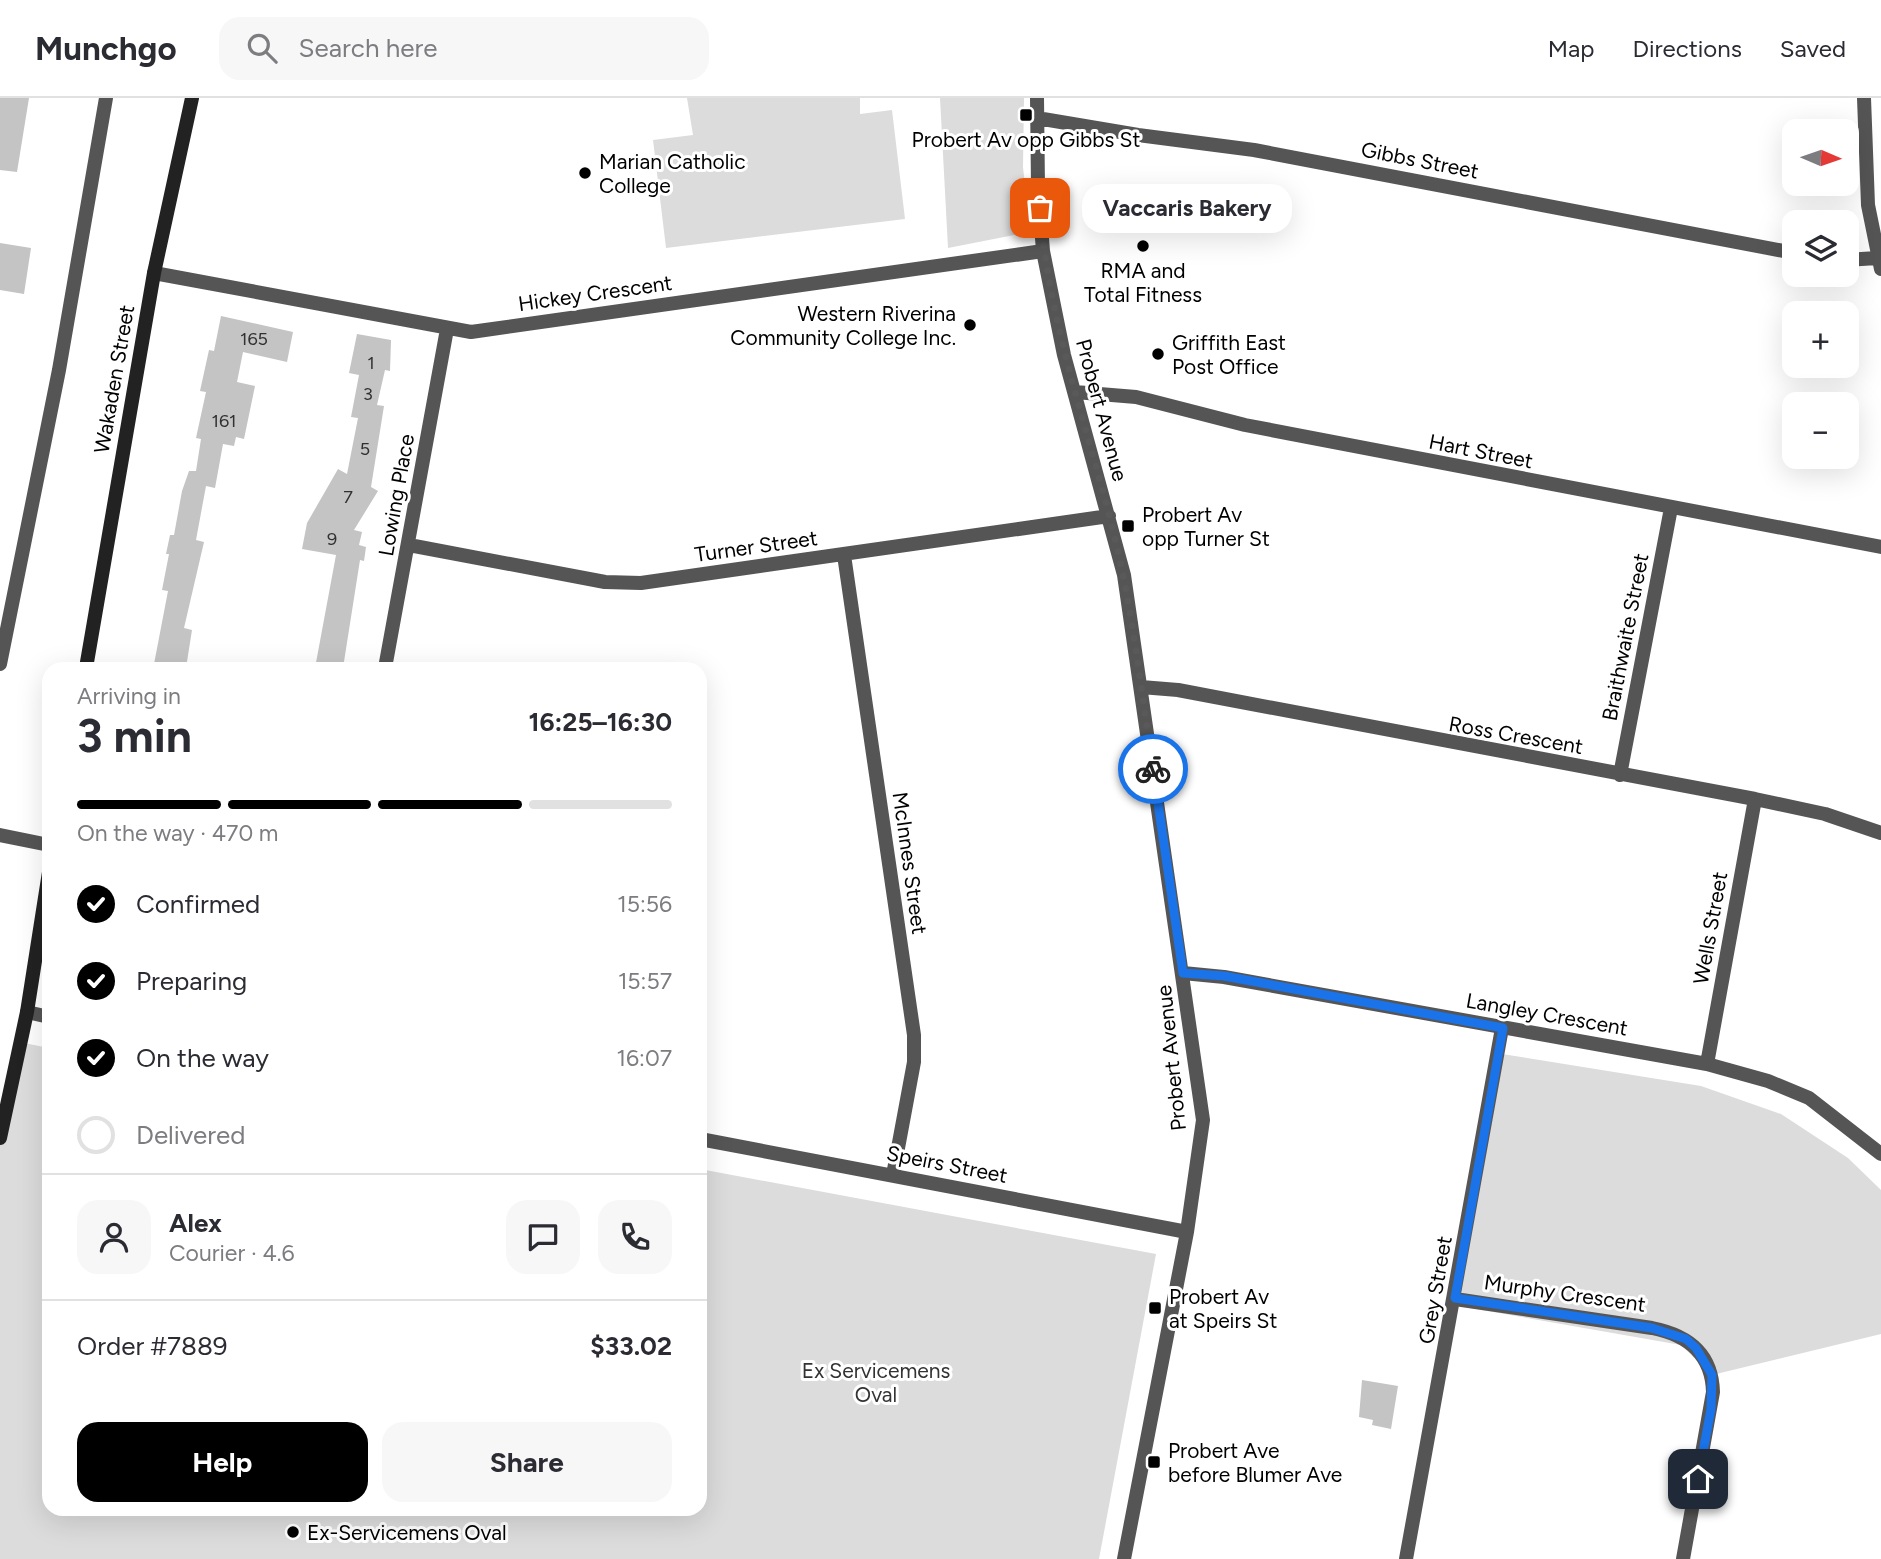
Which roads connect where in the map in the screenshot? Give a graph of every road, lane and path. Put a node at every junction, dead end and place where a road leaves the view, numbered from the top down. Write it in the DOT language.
graph roads {
  1 [pos="106,98"];
  2 [pos="192,98"];
  3 [pos="1037,98"];
  4 [pos="1864,98"];
  5 [pos="1037,118"];
  6 [pos="1043,251"];
  7 [pos="1782,251"];
  8 [pos="1859,262"];
  9 [pos="1879,264"];
  10 [pos="154,273"];
  11 [pos="447,329"];
  12 [pos="1075,392"];
  13 [pos="1671,508"];
  14 [pos="1109,516"];
  15 [pos="409,545"];
  16 [pos="1881,547"];
  17 [pos="844,555"];
  18 [pos="87,662"];
  19 [pos="386,662"];
  20 [pos="0,664"];
  21 [pos="1141,687"];
  22 [pos="1620,775"];
  23 [pos="1755,799"];
  24 [pos="1881,833"];
  25 [pos="0,835"];
  26 [pos="42,844"];
  27 [pos="42,917"];
  28 [pos="1183,973"];
  29 [pos="27,1012"];
  30 [pos="42,1015"];
  31 [pos="1503,1028"];
  32 [pos="1707,1064"];
  33 [pos="0,1138"];
  34 [pos="707,1140"];
  35 [pos="1881,1154"];
  36 [pos="893,1175"];
  37 [pos="1187,1231"];
  38 [pos="1455,1298"];
  39 [pos="1124,1559"];
  40 [pos="1406,1559"];
  41 [pos="1684,1559"];
  1 -- 20 [label="street"];
  2 -- 10 [label="main road, Wakaden Street"];
  3 -- 5 [label="street, Probert Avenue"];
  4 -- 9 [label="street"];
  5 -- 6 [label="street, Probert Avenue"];
  5 -- 7 [label="street, Gibbs Street"];
  6 -- 11 [label="street, Hickey Crescent"];
  6 -- 12 [label="street, Probert Avenue"];
  8 -- 9 [label="street"];
  10 -- 11 [label="street, Hickey Crescent"];
  10 -- 18 [label="main road, Wakaden Street"];
  11 -- 15 [label="street, Lowing Place"];
  12 -- 13 [label="street, Hart Street"];
  12 -- 14 [label="street, Probert Avenue"];
  13 -- 16 [label="street, Hart Street"];
  13 -- 22 [label="street, Braithwaite Street"];
  14 -- 17 [label="street, Turner Street"];
  14 -- 21 [label="street, Probert Avenue"];
  15 -- 17 [label="street, Turner Street"];
  15 -- 19 [label="street, Lowing Place"];
  17 -- 36 [label="street, McInnes Street"];
  21 -- 22 [label="street, Ross Crescent"];
  21 -- 28 [label="street, Probert Avenue"];
  22 -- 23 [label="street, Ross Crescent"];
  23 -- 24 [label="street, Ross Crescent"];
  23 -- 32 [label="street, Wells Street"];
  25 -- 26 [label="street"];
  27 -- 29 [label="main road"];
  28 -- 31 [label="street, Langley Crescent"];
  28 -- 37 [label="street, Probert Avenue"];
  29 -- 30 [label="street"];
  29 -- 33 [label="main road"];
  31 -- 32 [label="street, Langley Crescent"];
  31 -- 38 [label="street, Grey Street"];
  32 -- 35 [label="street, Langley Crescent"];
  34 -- 36 [label="street, Speirs Street"];
  36 -- 37 [label="street, Speirs Street"];
  37 -- 39 [label="street, Probert Avenue"];
  38 -- 40 [label="street, Grey Street"];
  38 -- 41 [label="street, Murphy Crescent"];
}
